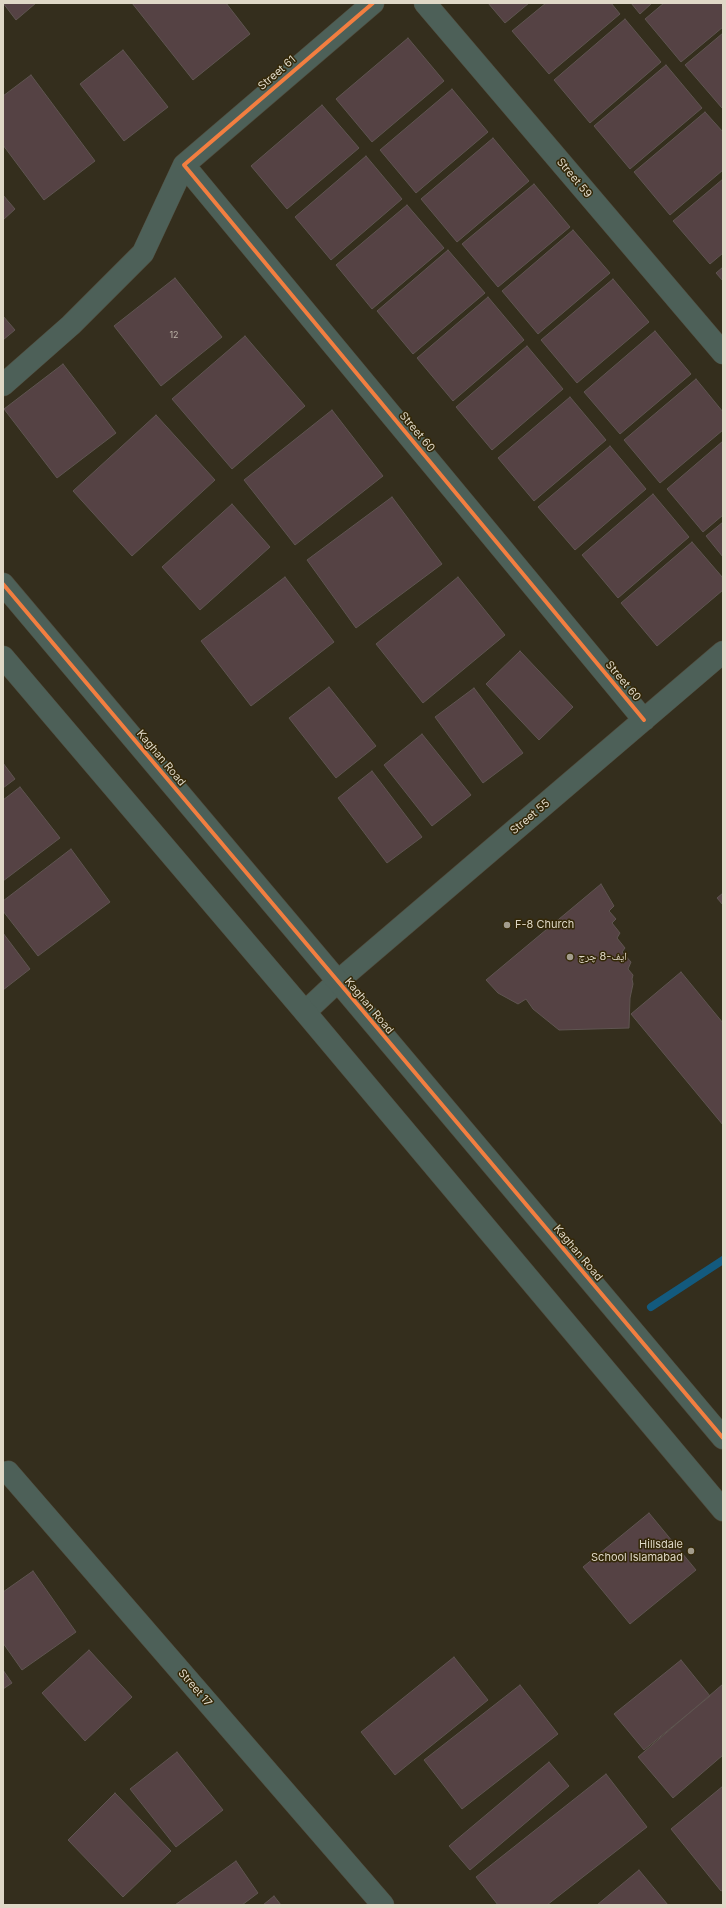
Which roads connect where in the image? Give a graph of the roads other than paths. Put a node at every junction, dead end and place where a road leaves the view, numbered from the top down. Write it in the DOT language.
graph roads {
  1 [pos="372,3"];
  2 [pos="425,3"];
  3 [pos="189,160"];
  4 [pos="723,353"];
  5 [pos="3,385"];
  6 [pos="3,584"];
  7 [pos="723,652"];
  8 [pos="3,657"];
  9 [pos="644,720"];
  10 [pos="337,982"];
  11 [pos="305,1012"];
  12 [pos="723,1438"];
  13 [pos="8,1472"];
  14 [pos="723,1510"];
  15 [pos="383,1905"];
  1 -- 3 [label="street, Street 61"];
  2 -- 4 [label="street, Street 59"];
  3 -- 5 [label="street"];
  3 -- 9 [label="street, Street 60"];
  6 -- 10 [label="street, Kaghan Road"];
  7 -- 9 [label="street, Street 55"];
  8 -- 11 [label="street"];
  9 -- 10 [label="street, Street 55"];
  10 -- 11 [label="street, Street 55"];
  10 -- 12 [label="street, Kaghan Road"];
  11 -- 14 [label="street"];
  13 -- 15 [label="street, Street 17"];
}
